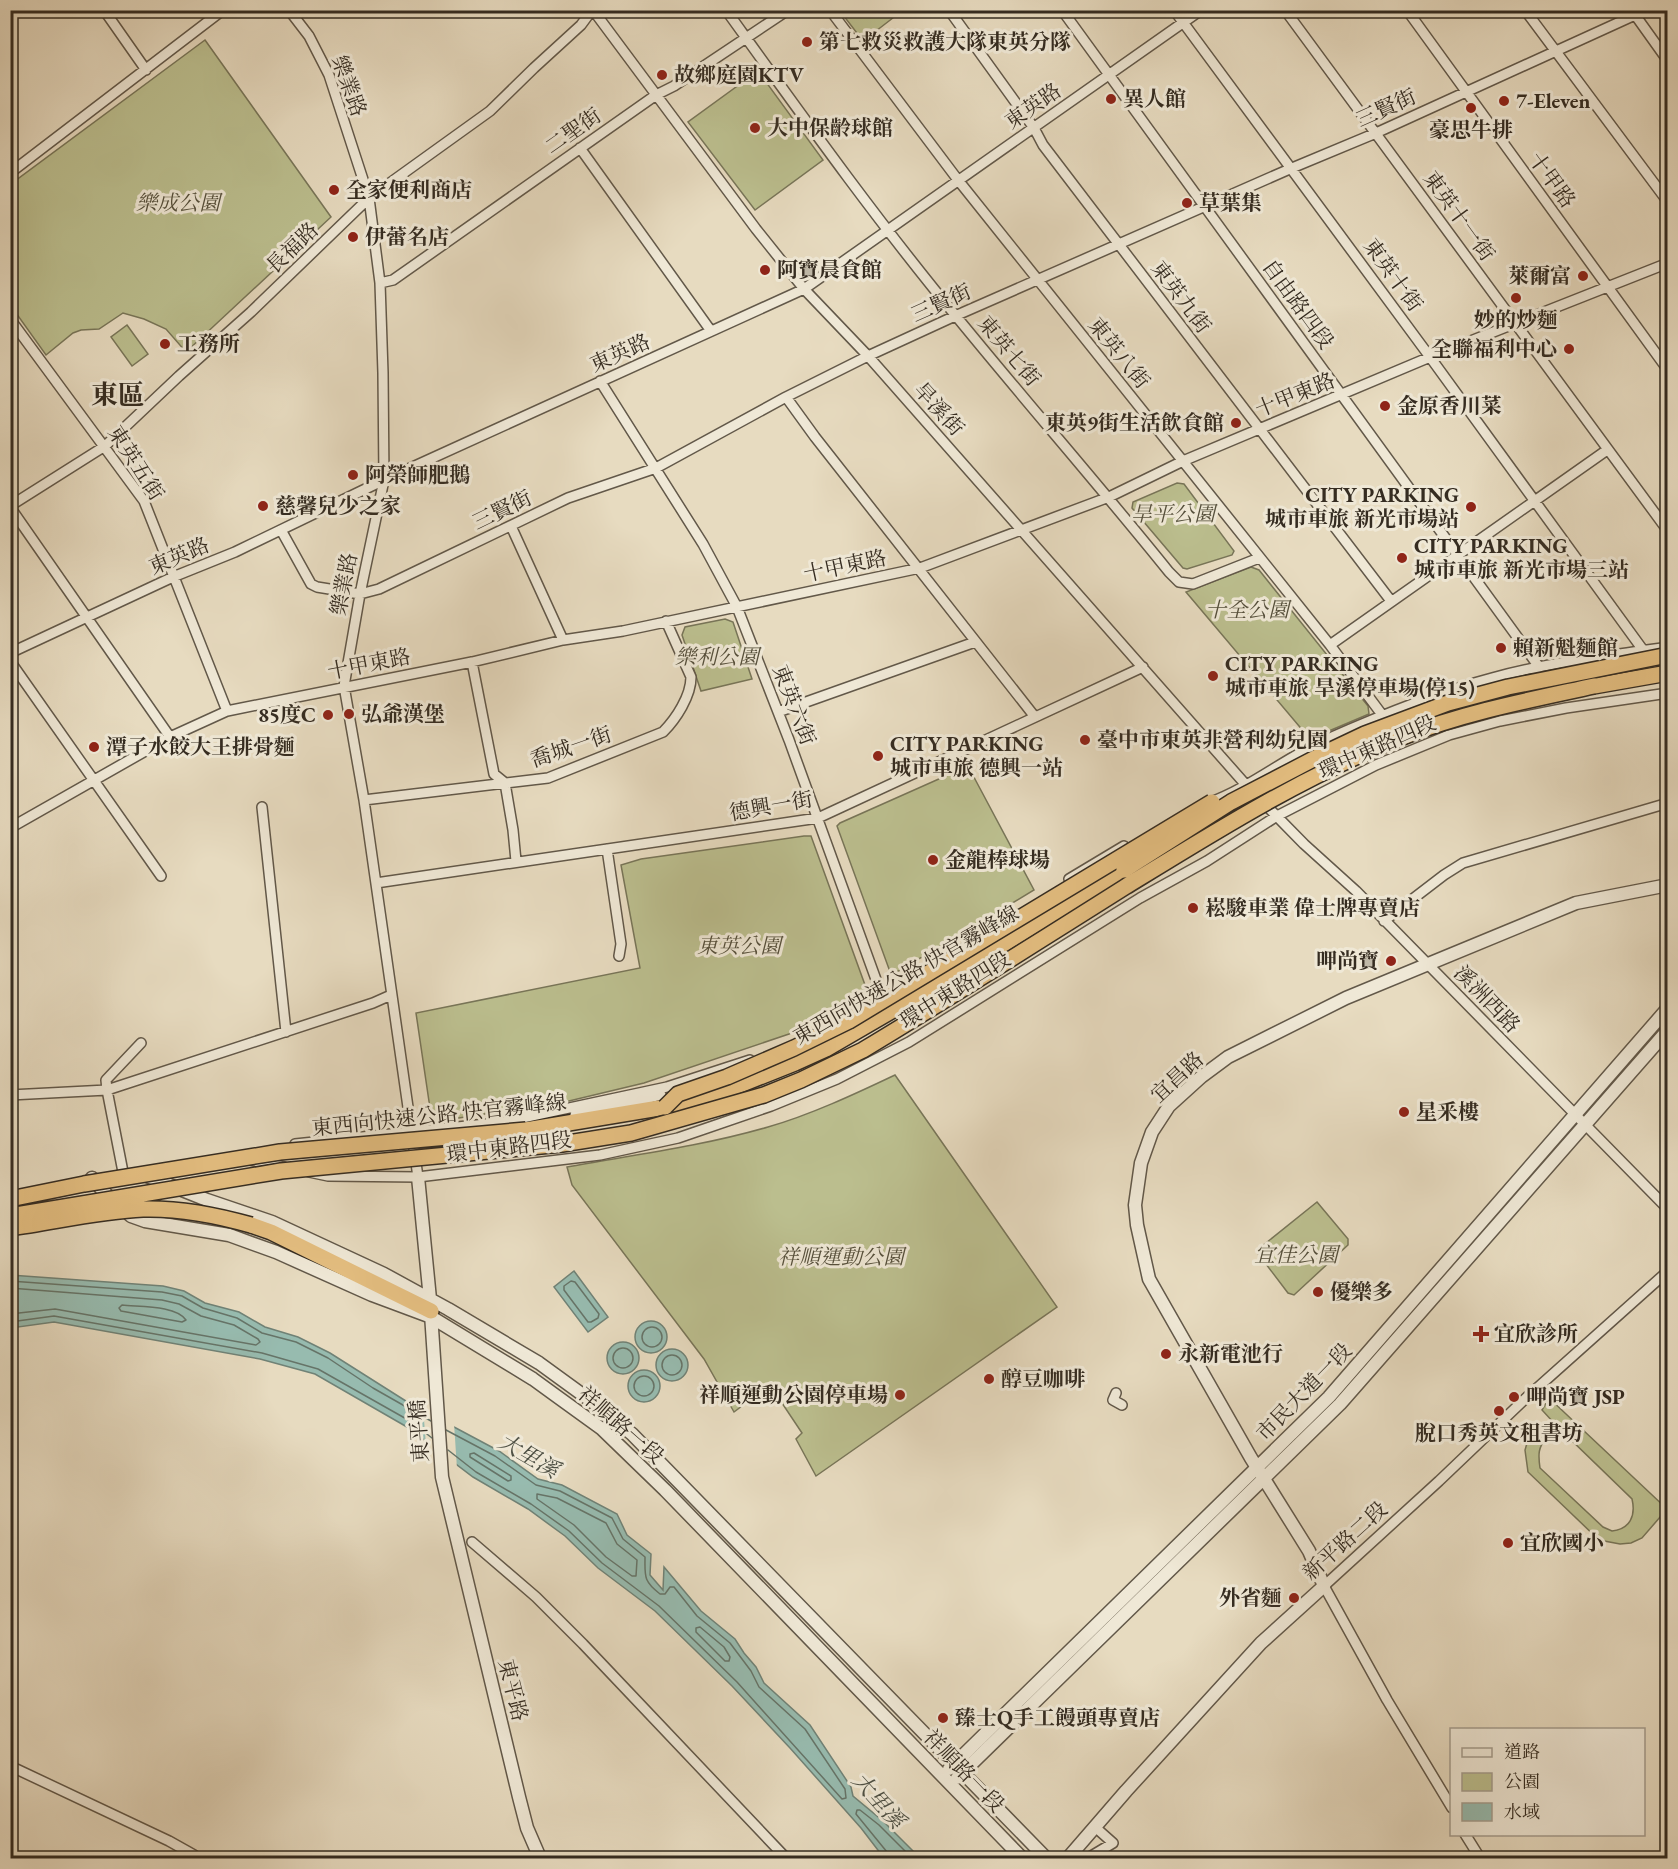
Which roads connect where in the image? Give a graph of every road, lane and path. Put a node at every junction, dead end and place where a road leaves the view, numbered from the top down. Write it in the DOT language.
graph roads {
  1 [pos="104,10"];
  2 [pos="223,10"];
  3 [pos="289,10"];
  4 [pos="592,10"];
  5 [pos="726,10"];
  6 [pos="789,10"];
  7 [pos="830,10"];
  8 [pos="949,10"];
  9 [pos="1062,10"];
  10 [pos="1174,10"];
  11 [pos="1201,10"];
  12 [pos="1285,10"];
  13 [pos="1407,10"];
  14 [pos="1525,10"];
  15 [pos="1646,10"];
  16 [pos="1633,13"];
  17 [pos="1183,23"];
  18 [pos="747,39"];
  19 [pos="1557,51"];
  20 [pos="1668,61"];
  21 [pos="146,70"];
  22 [pos="1110,74"];
  23 [pos="1466,92"];
  24 [pos="656,95"];
  25 [pos="1034,128"];
  26 [pos="1376,133"];
  27 [pos="580,148"];
  28 [pos="1292,168"];
  29 [pos="10,172"];
  30 [pos="958,180"];
  31 [pos="369,198"];
  32 [pos="1668,202"];
  33 [pos="1206,207"];
  34 [pos="888,230"];
  35 [pos="1118,244"];
  36 [pos="1668,263"];
  37 [pos="1037,280"];
  38 [pos="380,283"];
  39 [pos="1608,288"];
  40 [pos="804,289"];
  41 [pos="955,315"];
  42 [pos="10,320"];
  43 [pos="1516,324"];
  44 [pos="711,331"];
  45 [pos="19,332"];
  46 [pos="10,338"];
  47 [pos="868,356"];
  48 [pos="1430,357"];
  49 [pos="1668,370"];
  50 [pos="600,381"];
  51 [pos="1342,396"];
  52 [pos="786,397"];
  53 [pos="1260,429"];
  54 [pos="105,446"];
  55 [pos="1607,450"];
  56 [pos="1183,461"];
  57 [pos="656,468"];
  58 [pos="384,480"];
  59 [pos="1109,497"];
  60 [pos="1535,501"];
  61 [pos="10,506"];
  62 [pos="511,526"];
  63 [pos="1023,529"];
  64 [pos="281,530"];
  65 [pos="1668,531"];
  66 [pos="1457,555"];
  67 [pos="1259,558"];
  68 [pos="920,568"];
  69 [pos="173,577"];
  70 [pos="360,594"];
  71 [pos="1390,601"];
  72 [pos="737,607"];
  73 [pos="88,617"];
  74 [pos="666,621"];
  75 [pos="563,640"];
  76 [pos="975,642"];
  77 [pos="1330,645"];
  78 [pos="1668,646"];
  79 [pos="1643,650"];
  80 [pos="10,653"];
  81 [pos="1668,655"];
  82 [pos="10,661"];
  83 [pos="472,662"];
  84 [pos="1143,667"];
  85 [pos="1540,667"];
  86 [pos="1668,673"];
  87 [pos="344,687"];
  88 [pos="1668,693"];
  89 [pos="1566,708"];
  90 [pos="227,711"];
  91 [pos="778,712"];
  92 [pos="1383,716"];
  93 [pos="1035,717"];
  94 [pos="170,737"];
  95 [pos="94,780"];
  96 [pos="505,783"];
  97 [pos="1246,784"];
  98 [pos="364,801"];
  99 [pos="1212,802"];
  100 [pos="1668,803"];
  101 [pos="262,807"];
  102 [pos="1277,816"];
  103 [pos="818,818"];
  104 [pos="10,828"];
  105 [pos="607,849"];
  106 [pos="516,861"];
  107 [pos="161,876"];
  108 [pos="376,883"];
  109 [pos="1668,885"];
  110 [pos="1384,921"];
  111 [pos="619,956"];
  112 [pos="1427,963"];
  113 [pos="391,995"];
  114 [pos="882,996"];
  115 [pos="1668,1008"];
  116 [pos="1668,1030"];
  117 [pos="286,1032"];
  118 [pos="141,1043"];
  119 [pos="107,1090"];
  120 [pos="10,1095"];
  121 [pos="665,1107"];
  122 [pos="1575,1114"];
  123 [pos="499,1122"];
  124 [pos="1585,1124"];
  125 [pos="411,1131"];
  126 [pos="222,1155"];
  127 [pos="128,1172"];
  128 [pos="418,1177"];
  129 [pos="92,1178"];
  130 [pos="10,1191"];
  131 [pos="10,1199"];
  132 [pos="1668,1209"];
  133 [pos="10,1216"];
  134 [pos="10,1228"];
  135 [pos="1668,1271"];
  136 [pos="431,1309"];
  137 [pos="1116,1393"];
  138 [pos="1122,1405"];
  139 [pos="1261,1473"];
  140 [pos="453,1528"];
  141 [pos="472,1542"];
  142 [pos="1324,1586"];
  143 [pos="10,1766"];
  144 [pos="958,1769"];
  145 [pos="946,1780"];
  146 [pos="1450,1805"];
  147 [pos="1095,1827"];
  148 [pos="1466,1836"];
  149 [pos="196,1858"];
  150 [pos="540,1858"];
  151 [pos="786,1858"];
  152 [pos="1022,1858"];
  153 [pos="1046,1858"];
  154 [pos="1068,1858"];
  155 [pos="1088,1858"];
  156 [pos="1480,1858"];
  1 -- 21 [label="street"];
  2 -- 21 [label="street"];
  3 -- 31 [label="street, 樂業路"];
  4 -- 24 [label="street, 旱溪街"];
  4 -- 31 [label="street, 長福路"];
  5 -- 18 [label="street, 東英七街"];
  6 -- 18 [label="street, 二聖街"];
  7 -- 30 [label="street, 東英八街"];
  8 -- 25 [label="street, 東英九街"];
  9 -- 22 [label="street, 自由路四段"];
  10 -- 17 [label="street, 東英十街"];
  11 -- 17 [label="street, 東英路"];
  12 -- 26 [label="street, 東英十一街"];
  13 -- 23 [label="street, 十甲路"];
  14 -- 19 [label="street"];
  15 -- 16 [label="street, 三賢街"];
  16 -- 19 [label="street, 三賢街"];
  16 -- 20 [label="street"];
  17 -- 22 [label="street, 東英路"];
  17 -- 28 [label="street, 東英十街"];
  18 -- 24 [label="street, 二聖街"];
  18 -- 34 [label="street, 東英七街"];
  19 -- 23 [label="street, 三賢街"];
  19 -- 32 [label="street"];
  21 -- 29 [label="street"];
  22 -- 25 [label="street, 東英路"];
  22 -- 33 [label="street, 自由路四段"];
  23 -- 26 [label="street, 三賢街"];
  23 -- 39 [label="street, 十甲路"];
  24 -- 27 [label="street, 二聖街"];
  24 -- 40 [label="street, 旱溪街"];
  25 -- 30 [label="street, 東英路"];
  25 -- 35 [label="street, 東英九街"];
  26 -- 28 [label="street, 三賢街"];
  26 -- 43 [label="street, 東英十一街"];
  27 -- 38 [label="street, 二聖街"];
  27 -- 44 [label="street"];
  28 -- 33 [label="street, 三賢街"];
  28 -- 48 [label="street, 東英十街"];
  30 -- 34 [label="street, 東英路"];
  30 -- 37 [label="street, 東英八街"];
  31 -- 38 [label="street, 樂業路"];
  31 -- 54 [label="street, 長福路"];
  33 -- 35 [label="street, 三賢街"];
  33 -- 51 [label="street, 自由路四段"];
  34 -- 40 [label="street, 東英路"];
  34 -- 41 [label="street, 東英七街"];
  35 -- 37 [label="street, 三賢街"];
  35 -- 53 [label="street, 東英九街"];
  36 -- 39 [label="street, 十甲東路"];
  37 -- 41 [label="street, 三賢街"];
  37 -- 56 [label="street, 東英八街"];
  38 -- 58 [label="street, 樂業路"];
  39 -- 43 [label="street, 十甲東路"];
  39 -- 49 [label="street, 十甲路"];
  40 -- 44 [label="street, 東英路"];
  40 -- 47 [label="street, 旱溪街"];
  41 -- 47 [label="street, 三賢街"];
  41 -- 59 [label="street, 東英七街"];
  42 -- 45 [label="street, 東英五街"];
  43 -- 48 [label="street, 十甲東路"];
  43 -- 55 [label="street, 東英十一街"];
  44 -- 50 [label="street, 東英路"];
  45 -- 46 [label="street"];
  45 -- 54 [label="street, 東英五街"];
  47 -- 52 [label="street, 三賢街"];
  47 -- 63 [label="street, 旱溪街"];
  48 -- 51 [label="street, 十甲東路"];
  48 -- 60 [label="street, 東英十街"];
  50 -- 57 [label="street, 東英六街"];
  50 -- 58 [label="street, 東英路"];
  51 -- 53 [label="street, 十甲東路"];
  51 -- 66 [label="street, 自由路四段"];
  52 -- 57 [label="street, 三賢街"];
  52 -- 68 [label="street"];
  53 -- 56 [label="street, 十甲東路"];
  53 -- 71 [label="street, 東英九街"];
  54 -- 61 [label="street, 長福路"];
  54 -- 69 [label="street, 東英五街"];
  55 -- 60 [label="street"];
  55 -- 65 [label="street, 東英十一街"];
  56 -- 59 [label="street, 十甲東路"];
  56 -- 67 [label="street, 東英八街"];
  57 -- 62 [label="street, 三賢街"];
  57 -- 72 [label="street, 東英六街"];
  58 -- 64 [label="street, 東英路"];
  58 -- 70 [label="street, 樂業路"];
  59 -- 63 [label="street, 十甲東路"];
  59 -- 67 [label="street, 東英七街"];
  60 -- 66 [label="street"];
  60 -- 79 [label="street, 東英十街"];
  61 -- 73 [label="street"];
  62 -- 70 [label="street, 三賢街"];
  62 -- 75 [label="street"];
  63 -- 68 [label="street, 十甲東路"];
  63 -- 84 [label="street, 旱溪街"];
  64 -- 69 [label="street, 東英路"];
  64 -- 70 [label="street, 三賢街"];
  66 -- 71 [label="street"];
  66 -- 85 [label="street, 自由路四段"];
  67 -- 77 [label="street, 東英八街"];
  68 -- 72 [label="street, 十甲東路"];
  68 -- 76 [label="street"];
  69 -- 73 [label="street, 東英路"];
  69 -- 90 [label="street, 東英五街"];
  70 -- 87 [label="street, 樂業路"];
  71 -- 77 [label="street"];
  72 -- 74 [label="street, 十甲東路"];
  72 -- 91 [label="street, 東英六街"];
  73 -- 80 [label="street, 東英路"];
  73 -- 94 [label="street"];
  74 -- 75 [label="street, 十甲東路"];
  74 -- 96 [label="street, 喬城一街"];
  75 -- 83 [label="street, 十甲東路"];
  76 -- 91 [label="street"];
  76 -- 93 [label="street"];
  77 -- 92 [label="street, 東英八街"];
  78 -- 79 [label="street, 環中東路四段"];
  79 -- 85 [label="street, 環中東路四段"];
  81 -- 121 [label="highway, 東西向快速公路 快官霧峰線, bridge"];
  82 -- 95 [label="street"];
  83 -- 87 [label="street, 十甲東路"];
  83 -- 96 [label="street"];
  84 -- 93 [label="street, 德興一街"];
  84 -- 97 [label="street, 旱溪街"];
  85 -- 89 [label="street, 自由路四段"];
  85 -- 92 [label="street, 環中東路四段"];
  86 -- 133 [label="highway, 東西向快速公路 快官霧峰線, bridge"];
  87 -- 90 [label="street, 十甲東路"];
  87 -- 98 [label="street, 樂業路"];
  88 -- 89 [label="street, 環中東路四段"];
  89 -- 102 [label="street, 環中東路四段"];
  90 -- 94 [label="street, 十甲東路"];
  91 -- 103 [label="street, 東英六街"];
  92 -- 97 [label="street, 環中東路四段"];
  93 -- 103 [label="street, 德興一街"];
  94 -- 95 [label="street, 十甲東路"];
  95 -- 104 [label="street, 十甲東路"];
  95 -- 107 [label="street"];
  96 -- 98 [label="street, 喬城一街"];
  96 -- 106 [label="street"];
  97 -- 99 [label="street, 環中東路四段"];
  97 -- 102 [label="street, 旱溪街"];
  98 -- 108 [label="street, 樂業路"];
  99 -- 114 [label="street, 環中東路四段"];
  99 -- 121 [label="highway, bridge"];
  99 -- 123 [label="street, 環中東路四段"];
  100 -- 110 [label="street"];
  101 -- 117 [label="street"];
  102 -- 110 [label="street, 溪洲西路"];
  102 -- 128 [label="street, 環中東路四段"];
  103 -- 105 [label="street, 德興一街"];
  103 -- 114 [label="street, 東英六街"];
  105 -- 106 [label="street, 德興一街"];
  105 -- 111 [label="street"];
  106 -- 108 [label="street, 德興一街"];
  108 -- 113 [label="street, 樂業路"];
  109 -- 112 [label="street, 宜昌路"];
  110 -- 112 [label="street, 溪洲西路"];
  112 -- 122 [label="street, 溪洲西路"];
  112 -- 139 [label="street, 宜昌路"];
  113 -- 117 [label="street"];
  113 -- 125 [label="street, 樂業路"];
  114 -- 123 [label="street, 環中東路四段"];
  115 -- 122 [label="street, 市民大道一段"];
  116 -- 124 [label="street, 市民大道一段"];
  117 -- 119 [label="street"];
  118 -- 119 [label="street"];
  119 -- 120 [label="street"];
  119 -- 127 [label="street"];
  121 -- 131 [label="highway, 東西向快速公路 快官霧峰線, bridge"];
  122 -- 124 [label="street, 溪洲西路"];
  122 -- 139 [label="street, 市民大道一段"];
  123 -- 125 [label="street, 環中東路四段"];
  124 -- 132 [label="street, 溪洲西路"];
  124 -- 139 [label="street, 市民大道一段"];
  125 -- 126 [label="street, 環中東路四段"];
  125 -- 128 [label="street, 樂業路"];
  126 -- 127 [label="street, 環中東路四段"];
  126 -- 128 [label="street, 環中東路四段"];
  127 -- 129 [label="street, 環中東路四段"];
  127 -- 136 [label="street, 祥順路一段"];
  128 -- 136 [label="street"];
  129 -- 130 [label="street, 環中東路四段"];
  129 -- 136 [label="street, 祥順路一段"];
  134 -- 136 [label="highway, bridge"];
  135 -- 142 [label="street, 新平路二段"];
  136 -- 140 [label="street, 東平橋"];
  136 -- 144 [label="street, 祥順路一段"];
  136 -- 145 [label="street, 祥順路一段"];
  137 -- 138 [label="street"];
  139 -- 142 [label="street, 宜昌路"];
  139 -- 144 [label="street, 市民大道一段"];
  140 -- 150 [label="street, 東平路"];
  141 -- 151 [label="street"];
  142 -- 146 [label="street"];
  142 -- 147 [label="street, 新平路二段"];
  143 -- 149 [label="street"];
  144 -- 145 [label="street, 市民大道一段"];
  144 -- 153 [label="street, 祥順路一段"];
  145 -- 152 [label="street, 祥順路一段"];
  147 -- 154 [label="street, 新平路二段"];
  147 -- 155 [label="street"];
  148 -- 156 [label="street"];
}
